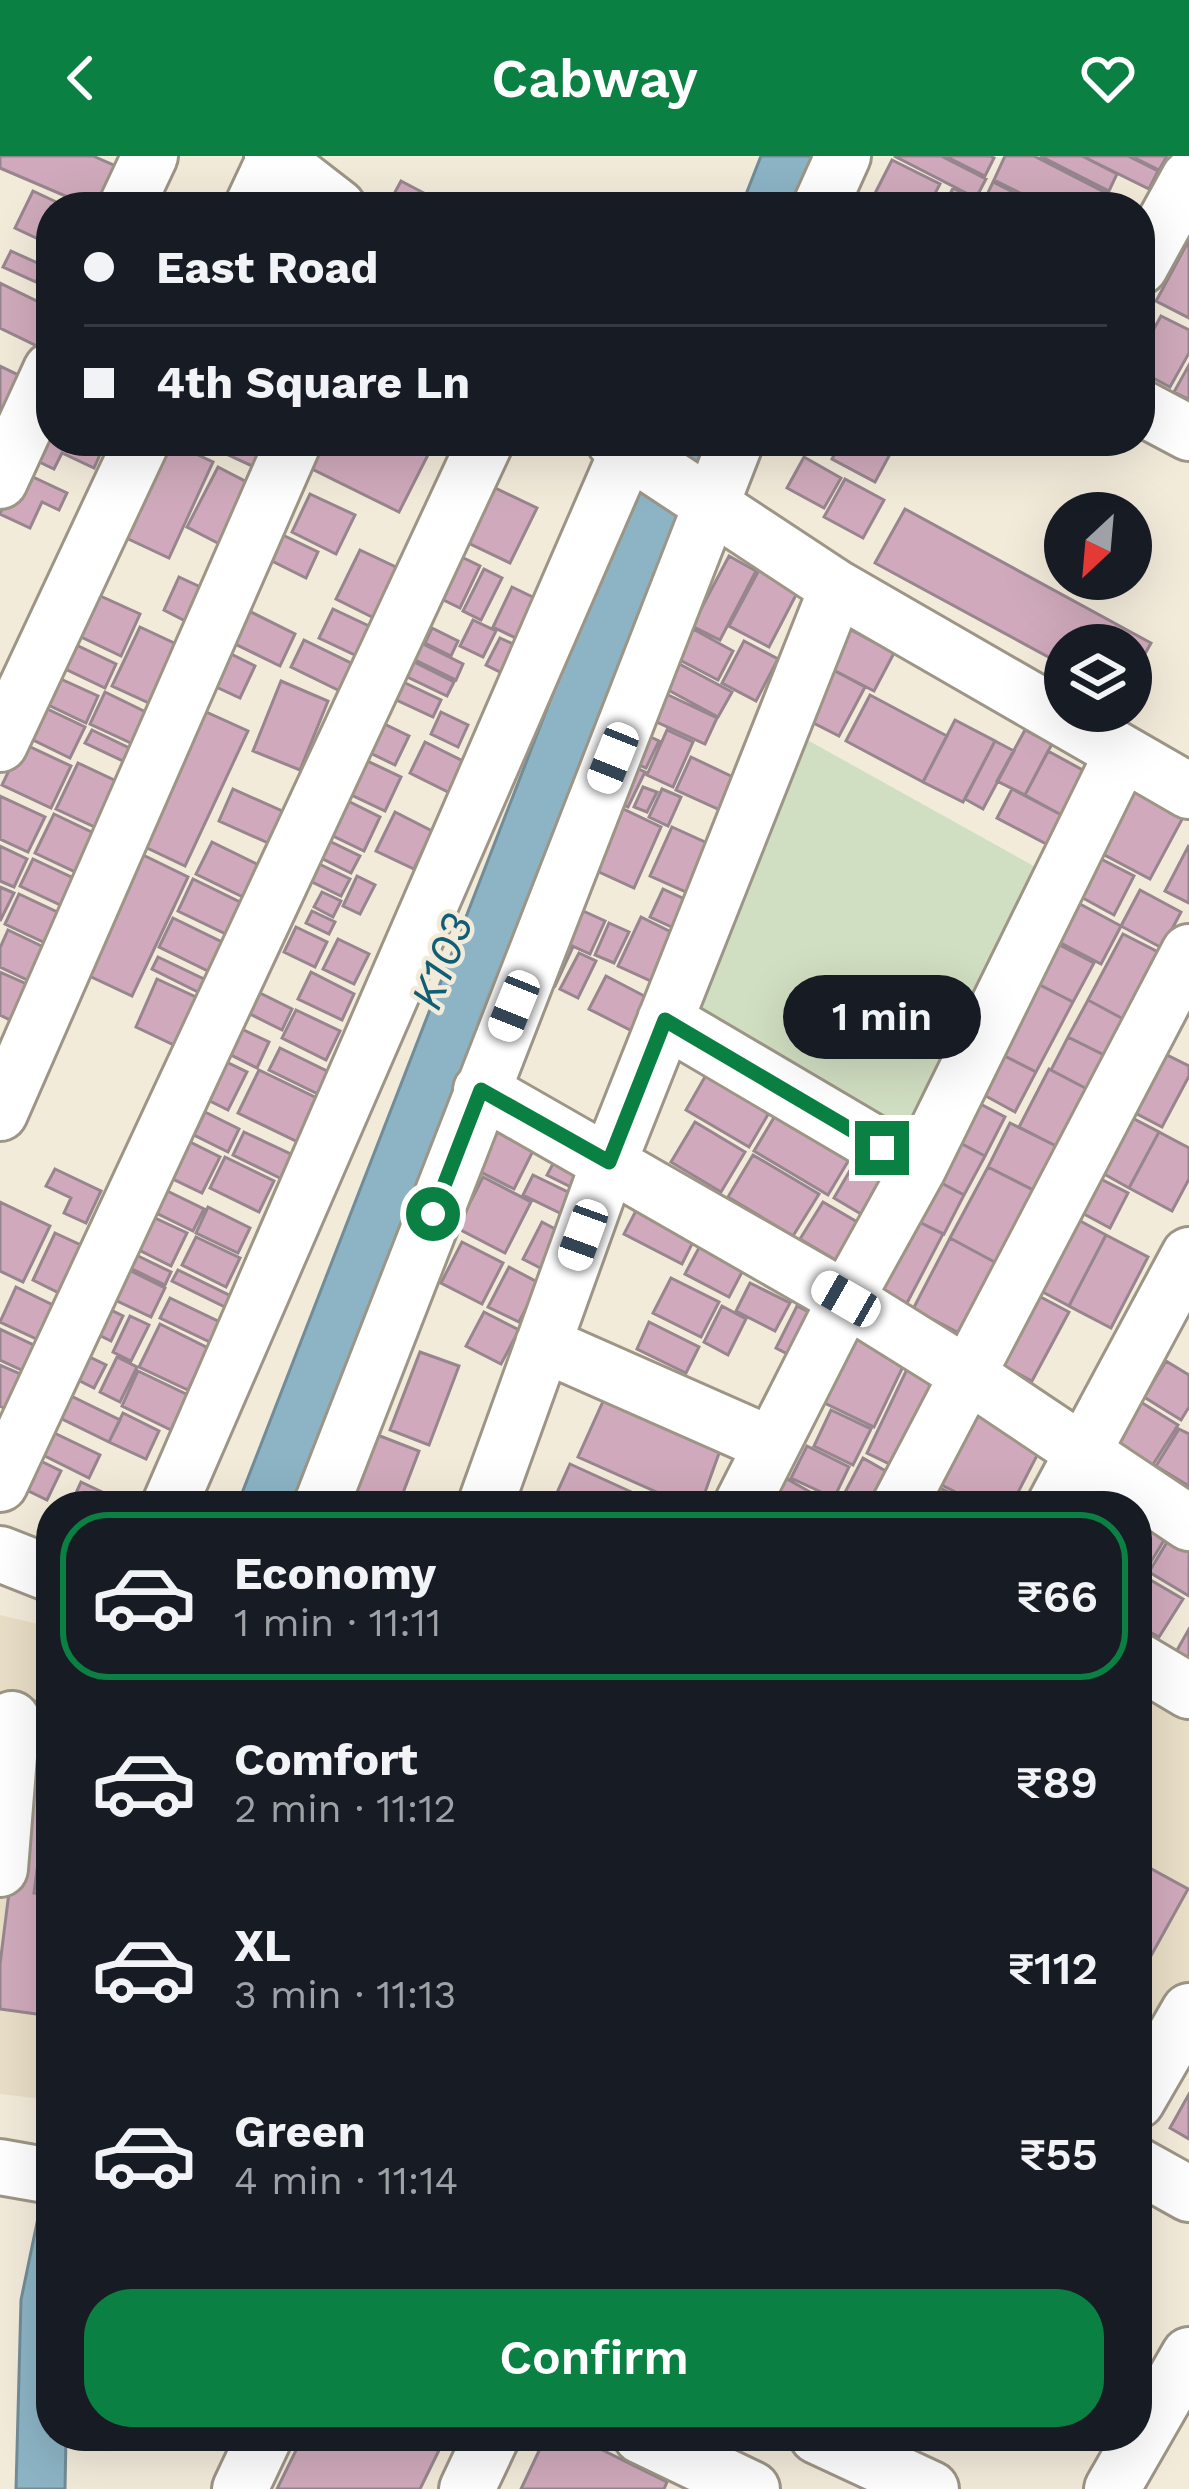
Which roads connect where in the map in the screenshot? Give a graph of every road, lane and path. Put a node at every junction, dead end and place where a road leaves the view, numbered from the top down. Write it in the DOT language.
graph roads {
  1 [pos="150,156"];
  2 [pos="844,156"];
  3 [pos="273,157"];
  4 [pos="1188,182"];
  5 [pos="134,192"];
  6 [pos="258,192"];
  7 [pos="318,192"];
  8 [pos="827,192"];
  9 [pos="1155,240"];
  10 [pos="36,403"];
  11 [pos="1155,414"];
  12 [pos="1189,433"];
  13 [pos="135,456"];
  14 [pos="287,456"];
  15 [pos="479,456"];
  16 [pos="624,456"];
  17 [pos="633,456"];
  18 [pos="728,456"];
  19 [pos="0,481"];
  20 [pos="702,502"];
  21 [pos="837,588"];
  22 [pos="0,745"];
  23 [pos="1122,754"];
  24 [pos="1189,791"];
  25 [pos="1189,952"];
  26 [pos="665,1020"];
  27 [pos="481,1090"];
  28 [pos="0,1113"];
  29 [pos="609,1162"];
  30 [pos="918,1169"];
  31 [pos="1189,1255"];
  32 [pos="846,1299"];
  33 [pos="1171,1337"];
  34 [pos="543,1344"];
  35 [pos="968,1375"];
  36 [pos="772,1445"];
  37 [pos="1082,1455"];
  38 [pos="0,1484"];
  39 [pos="176,1491"];
  40 [pos="327,1491"];
  41 [pos="490,1491"];
  42 [pos="749,1491"];
  43 [pos="907,1491"];
  44 [pos="1062,1491"];
  45 [pos="1139,1491"];
  46 [pos="1152,1499"];
  47 [pos="1189,1523"];
  48 [pos="0,1554"];
  49 [pos="36,1568"];
  50 [pos="1152,1669"];
  51 [pos="1189,1691"];
  52 [pos="12,1719"];
  53 [pos="0,1869"];
  54 [pos="1189,2011"];
  55 [pos="1152,2075"];
  56 [pos="1152,2173"];
  57 [pos="1189,2194"];
  58 [pos="1189,2356"];
  59 [pos="1152,2420"];
  60 [pos="258,2451"];
  61 [pos="486,2451"];
  62 [pos="667,2451"];
  63 [pos="849,2451"];
  64 [pos="1134,2451"];
  65 [pos="725,2483"];
  66 [pos="240,2489"];
  67 [pos="467,2489"];
  68 [pos="931,2489"];
  69 [pos="1112,2489"];
  1 -- 5 [label="street"];
  2 -- 8 [label="street"];
  3 -- 6 [label="street"];
  3 -- 7 [label="street"];
  4 -- 9 [label="street"];
  10 -- 19 [label="street"];
  11 -- 12 [label="street"];
  13 -- 22 [label="street"];
  14 -- 28 [label="street"];
  15 -- 38 [label="street"];
  16 -- 39 [label="street"];
  17 -- 20 [label="street"];
  18 -- 20 [label="street"];
  20 -- 21 [label="street"];
  20 -- 27 [label="street"];
  21 -- 23 [label="street"];
  21 -- 26 [label="street"];
  23 -- 24 [label="street"];
  23 -- 30 [label="street"];
  25 -- 35 [label="street"];
  26 -- 29 [label="street"];
  26 -- 30 [label="street"];
  27 -- 29 [label="street"];
  27 -- 40 [label="street"];
  29 -- 32 [label="street"];
  29 -- 34 [label="street"];
  30 -- 32 [label="street"];
  31 -- 33 [label="street"];
  32 -- 35 [label="street"];
  32 -- 36 [label="street"];
  33 -- 37 [label="street"];
  34 -- 36 [label="street"];
  34 -- 41 [label="street"];
  35 -- 37 [label="street"];
  35 -- 43 [label="street"];
  36 -- 42 [label="street"];
  37 -- 44 [label="street"];
  37 -- 45 [label="street"];
  46 -- 47 [label="street"];
  48 -- 49 [label="street"];
  50 -- 51 [label="street"];
  52 -- 53 [label="street"];
  54 -- 55 [label="street"];
  56 -- 57 [label="street"];
  58 -- 59 [label="street"];
  60 -- 66 [label="street"];
  61 -- 67 [label="street"];
  62 -- 65 [label="street"];
  63 -- 68 [label="street"];
  64 -- 69 [label="street"];
}
